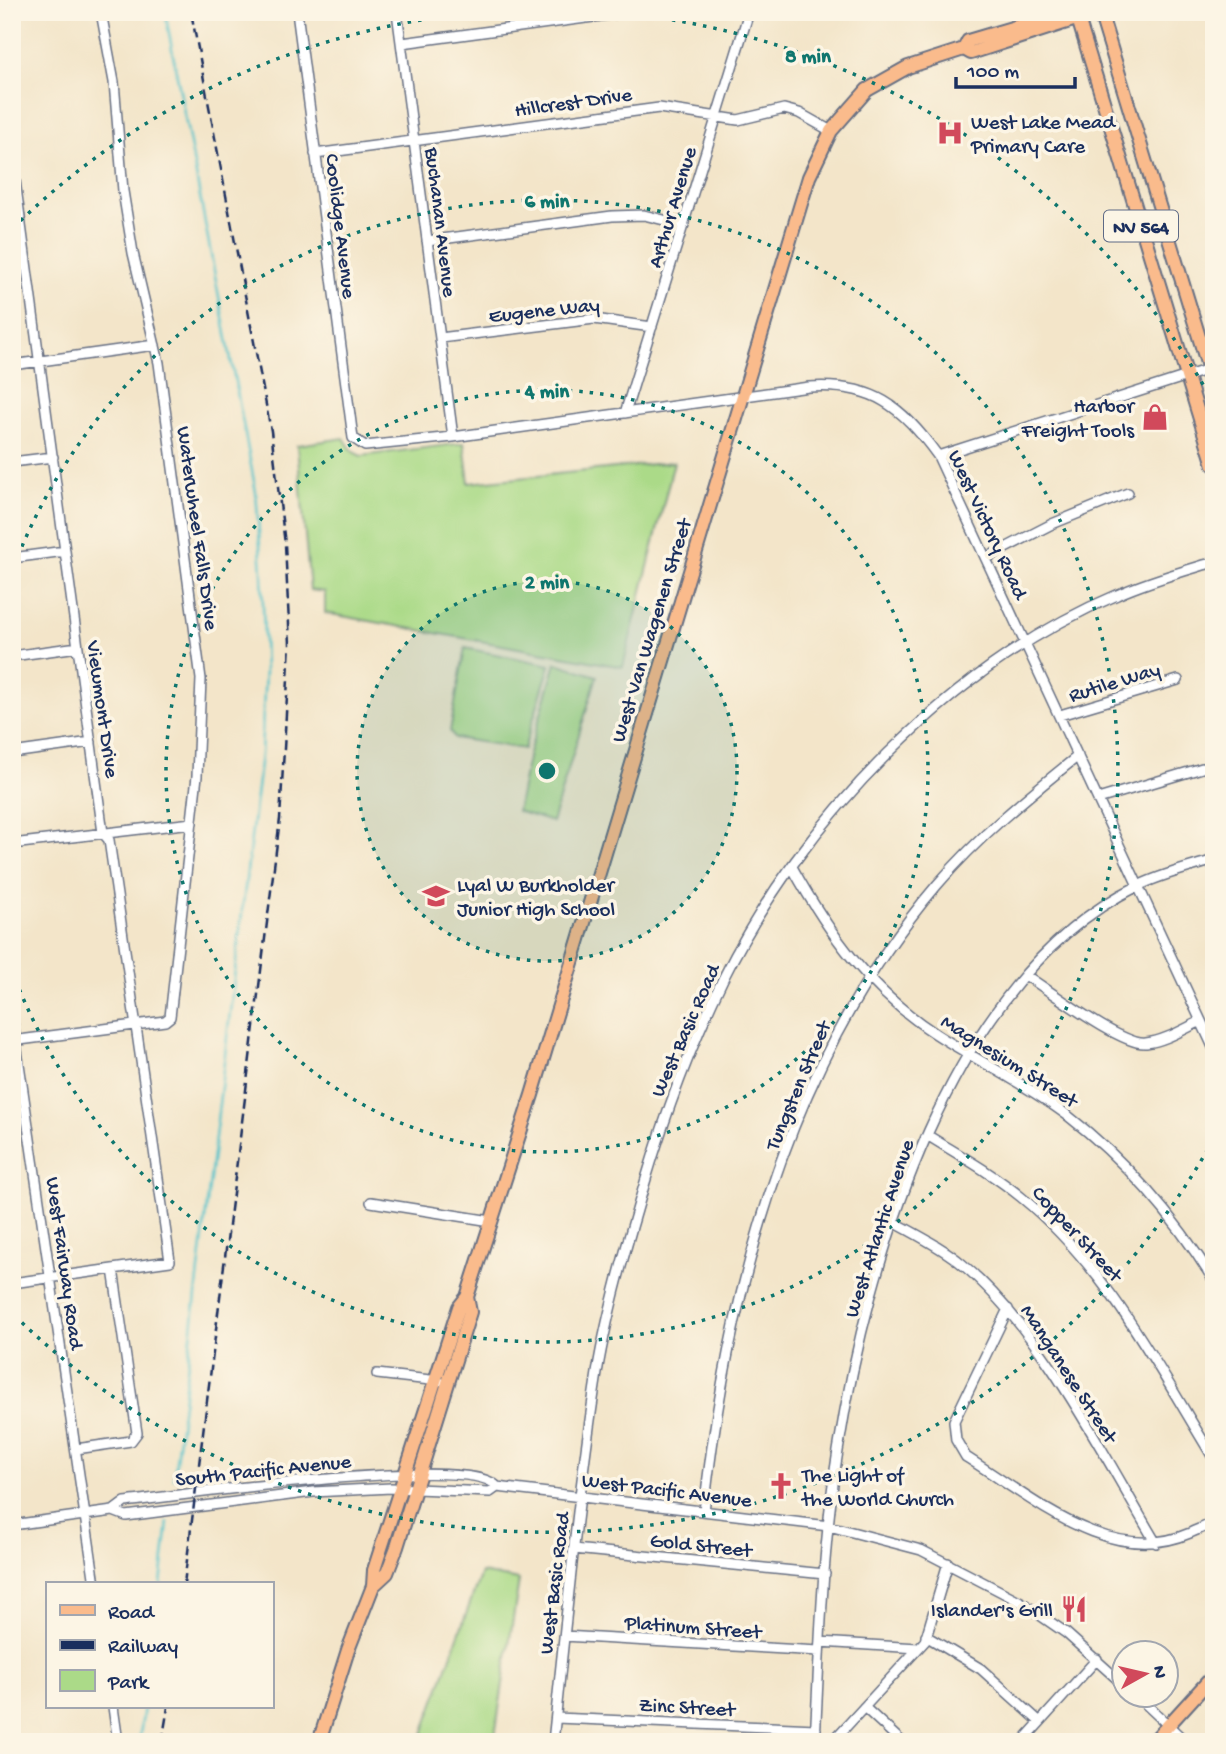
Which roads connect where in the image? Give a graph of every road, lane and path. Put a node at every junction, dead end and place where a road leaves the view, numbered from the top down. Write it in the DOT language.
graph roads {
  1 [pos="101,12"];
  2 [pos="297,12"];
  3 [pos="397,12"];
  4 [pos="630,12"];
  5 [pos="1099,12"];
  6 [pos="746,13"];
  7 [pos="1077,15"];
  8 [pos="401,43"];
  9 [pos="718,116"];
  10 [pos="831,131"];
  11 [pos="414,142"];
  12 [pos="315,154"];
  13 [pos="12,158"];
  14 [pos="684,225"];
  15 [pos="427,241"];
  16 [pos="26,265"];
  17 [pos="12,267"];
  18 [pos="652,327"];
  19 [pos="440,338"];
  20 [pos="155,345"];
  21 [pos="40,362"];
  22 [pos="12,365"];
  23 [pos="1209,369"];
  24 [pos="1187,376"];
  25 [pos="1214,386"];
  26 [pos="742,396"];
  27 [pos="625,413"];
  28 [pos="453,437"];
  29 [pos="357,443"];
  30 [pos="938,456"];
  31 [pos="52,457"];
  32 [pos="12,462"];
  33 [pos="1214,465"];
  34 [pos="1128,493"];
  35 [pos="65,551"];
  36 [pos="12,558"];
  37 [pos="986,558"];
  38 [pos="1214,562"];
  39 [pos="1026,643"];
  40 [pos="78,647"];
  41 [pos="12,656"];
  42 [pos="1178,680"];
  43 [pos="1060,715"];
  44 [pos="91,743"];
  45 [pos="12,753"];
  46 [pos="1078,756"];
  47 [pos="1202,768"];
  48 [pos="1098,799"];
  49 [pos="192,823"];
  50 [pos="103,833"];
  51 [pos="12,845"];
  52 [pos="1214,860"];
  53 [pos="792,867"];
  54 [pos="1138,886"];
  55 [pos="1025,975"];
  56 [pos="868,979"];
  57 [pos="12,1016"];
  58 [pos="1201,1021"];
  59 [pos="136,1024"];
  60 [pos="14,1041"];
  61 [pos="1214,1049"];
  62 [pos="969,1053"];
  63 [pos="927,1135"];
  64 [pos="371,1202"];
  65 [pos="491,1221"];
  66 [pos="894,1222"];
  67 [pos="113,1269"];
  68 [pos="50,1278"];
  69 [pos="1214,1281"];
  70 [pos="12,1283"];
  71 [pos="1008,1309"];
  72 [pos="377,1374"];
  73 [pos="442,1382"];
  74 [pos="76,1449"];
  75 [pos="1214,1459"];
  76 [pos="411,1482"];
  77 [pos="581,1497"];
  78 [pos="704,1511"];
  79 [pos="85,1515"];
  80 [pos="1214,1521"];
  81 [pos="12,1525"];
  82 [pos="829,1526"];
  83 [pos="1156,1543"];
  84 [pos="574,1549"];
  85 [pos="948,1563"];
  86 [pos="825,1574"];
  87 [pos="95,1582"];
  88 [pos="564,1636"];
  89 [pos="926,1636"];
  90 [pos="819,1647"];
  91 [pos="918,1648"];
  92 [pos="1097,1659"];
  93 [pos="1110,1671"];
  94 [pos="1214,1675"];
  95 [pos="864,1707"];
  96 [pos="113,1708"];
  97 [pos="1149,1708"];
  98 [pos="556,1718"];
  99 [pos="1040,1722"];
  100 [pos="1168,1725"];
  101 [pos="816,1729"];
  102 [pos="118,1742"];
  103 [pos="319,1742"];
  104 [pos="553,1742"];
  105 [pos="816,1742"];
  106 [pos="832,1742"];
  107 [pos="902,1742"];
  108 [pos="1022,1742"];
  109 [pos="1153,1742"];
  110 [pos="1186,1742"];
  1 -- 20 [label="street, Waterwheel Falls Drive"];
  2 -- 12 [label="street, Coolidge Avenue"];
  3 -- 8 [label="street, Buchanan Avenue"];
  4 -- 8 [label="street"];
  5 -- 7 [label="main road, West Van Wagenen Street"];
  5 -- 23 [label="main road, NV 564"];
  6 -- 9 [label="street, Arthur Avenue"];
  7 -- 10 [label="main road, West Van Wagenen Street"];
  7 -- 24 [label="main road, NV 564"];
  8 -- 11 [label="street, Buchanan Avenue"];
  9 -- 10 [label="street, Hillcrest Drive"];
  9 -- 11 [label="street, Hillcrest Drive"];
  9 -- 14 [label="street, Arthur Avenue"];
  10 -- 26 [label="main road, West Van Wagenen Street"];
  11 -- 12 [label="street, Hillcrest Drive"];
  11 -- 15 [label="street, Buchanan Avenue"];
  12 -- 29 [label="street, Coolidge Avenue"];
  13 -- 16 [label="street, Viewmont Drive"];
  14 -- 15 [label="street"];
  14 -- 18 [label="street, Arthur Avenue"];
  15 -- 19 [label="street, Buchanan Avenue"];
  16 -- 17 [label="street"];
  16 -- 21 [label="street, Viewmont Drive"];
  18 -- 19 [label="street, Eugene Way"];
  18 -- 27 [label="street, Arthur Avenue"];
  19 -- 28 [label="street, Buchanan Avenue"];
  20 -- 21 [label="street"];
  20 -- 49 [label="street, Waterwheel Falls Drive"];
  21 -- 22 [label="street"];
  21 -- 31 [label="street, Viewmont Drive"];
  23 -- 24 [label="street"];
  23 -- 25 [label="main road, NV 564"];
  24 -- 30 [label="street"];
  24 -- 33 [label="main road, NV 564"];
  26 -- 27 [label="street, West Victory Road"];
  26 -- 30 [label="street, West Victory Road"];
  26 -- 65 [label="main road, West Van Wagenen Street"];
  27 -- 28 [label="street, West Victory Road"];
  28 -- 29 [label="street, West Victory Road"];
  30 -- 37 [label="street, West Victory Road"];
  31 -- 32 [label="street"];
  31 -- 35 [label="street, Viewmont Drive"];
  34 -- 37 [label="street"];
  35 -- 36 [label="street"];
  35 -- 40 [label="street, Viewmont Drive"];
  37 -- 39 [label="street, West Victory Road"];
  38 -- 39 [label="street, West Basic Road"];
  39 -- 43 [label="street, West Victory Road"];
  39 -- 53 [label="street, West Basic Road"];
  40 -- 41 [label="street"];
  40 -- 44 [label="street, Viewmont Drive"];
  42 -- 43 [label="street, Rutile Way"];
  43 -- 46 [label="street, West Victory Road"];
  44 -- 45 [label="street"];
  44 -- 50 [label="street, Viewmont Drive"];
  46 -- 48 [label="street, West Victory Road"];
  46 -- 56 [label="street, Tungsten Street"];
  47 -- 48 [label="street"];
  48 -- 54 [label="street, West Victory Road"];
  49 -- 50 [label="street"];
  49 -- 59 [label="street, Waterwheel Falls Drive"];
  50 -- 51 [label="street"];
  50 -- 59 [label="street, Viewmont Drive"];
  52 -- 54 [label="street, West Atlantic Avenue"];
  53 -- 56 [label="street, Magnesium Street"];
  53 -- 77 [label="street, West Basic Road"];
  54 -- 55 [label="street, West Atlantic Avenue"];
  54 -- 58 [label="street, West Victory Road"];
  55 -- 58 [label="street"];
  55 -- 62 [label="street, West Atlantic Avenue"];
  56 -- 62 [label="street, Magnesium Street"];
  56 -- 78 [label="street, Tungsten Street"];
  57 -- 60 [label="street, West Fairway Road"];
  58 -- 61 [label="street, West Victory Road"];
  59 -- 60 [label="street"];
  59 -- 67 [label="street, Viewmont Drive"];
  60 -- 68 [label="street, West Fairway Road"];
  62 -- 63 [label="street, West Atlantic Avenue"];
  62 -- 69 [label="street, Magnesium Street"];
  63 -- 66 [label="street, West Atlantic Avenue"];
  63 -- 75 [label="street, Copper Street"];
  64 -- 65 [label="street"];
  65 -- 73 [label="main road, West Van Wagenen Street"];
  66 -- 71 [label="street, Manganese Street"];
  66 -- 82 [label="street, West Atlantic Avenue"];
  67 -- 68 [label="street"];
  67 -- 74 [label="street"];
  68 -- 70 [label="street"];
  68 -- 74 [label="street, West Fairway Road"];
  71 -- 83 [label="street, Manganese Street"];
  71 -- 83 [label="street"];
  72 -- 73 [label="street"];
  73 -- 76 [label="main road, West Van Wagenen Street"];
  74 -- 79 [label="street, West Fairway Road"];
  76 -- 77 [label="street, West Pacific Avenue"];
  76 -- 79 [label="street, South Pacific Avenue"];
  76 -- 103 [label="main road, West Van Wagenen Street"];
  77 -- 78 [label="street, West Pacific Avenue"];
  77 -- 84 [label="street, West Basic Road"];
  78 -- 82 [label="street, West Pacific Avenue"];
  79 -- 81 [label="street, South Pacific Avenue"];
  79 -- 87 [label="street, West Fairway Road"];
  80 -- 83 [label="street"];
  82 -- 85 [label="street, West Pacific Avenue"];
  82 -- 86 [label="street, West Atlantic Avenue"];
  84 -- 86 [label="street, Gold Street"];
  84 -- 88 [label="street, West Basic Road"];
  85 -- 89 [label="street"];
  85 -- 92 [label="street, West Pacific Avenue"];
  86 -- 90 [label="street, West Atlantic Avenue"];
  88 -- 90 [label="street, Platinum Street"];
  88 -- 98 [label="street, West Basic Road"];
  89 -- 91 [label="street"];
  89 -- 99 [label="street"];
  90 -- 91 [label="street, Platinum Street"];
  90 -- 101 [label="street, West Atlantic Avenue"];
  91 -- 95 [label="street"];
  92 -- 93 [label="street, West Pacific Avenue"];
  92 -- 99 [label="street"];
  94 -- 100 [label="main road"];
  95 -- 106 [label="street"];
  95 -- 107 [label="street"];
  96 -- 102 [label="street"];
  97 -- 100 [label="street"];
  98 -- 101 [label="street, Zinc Street"];
  98 -- 104 [label="street, West Basic Road"];
  99 -- 108 [label="street"];
  100 -- 109 [label="main road"];
  100 -- 110 [label="street"];
  101 -- 105 [label="street, West Atlantic Avenue"];
}
